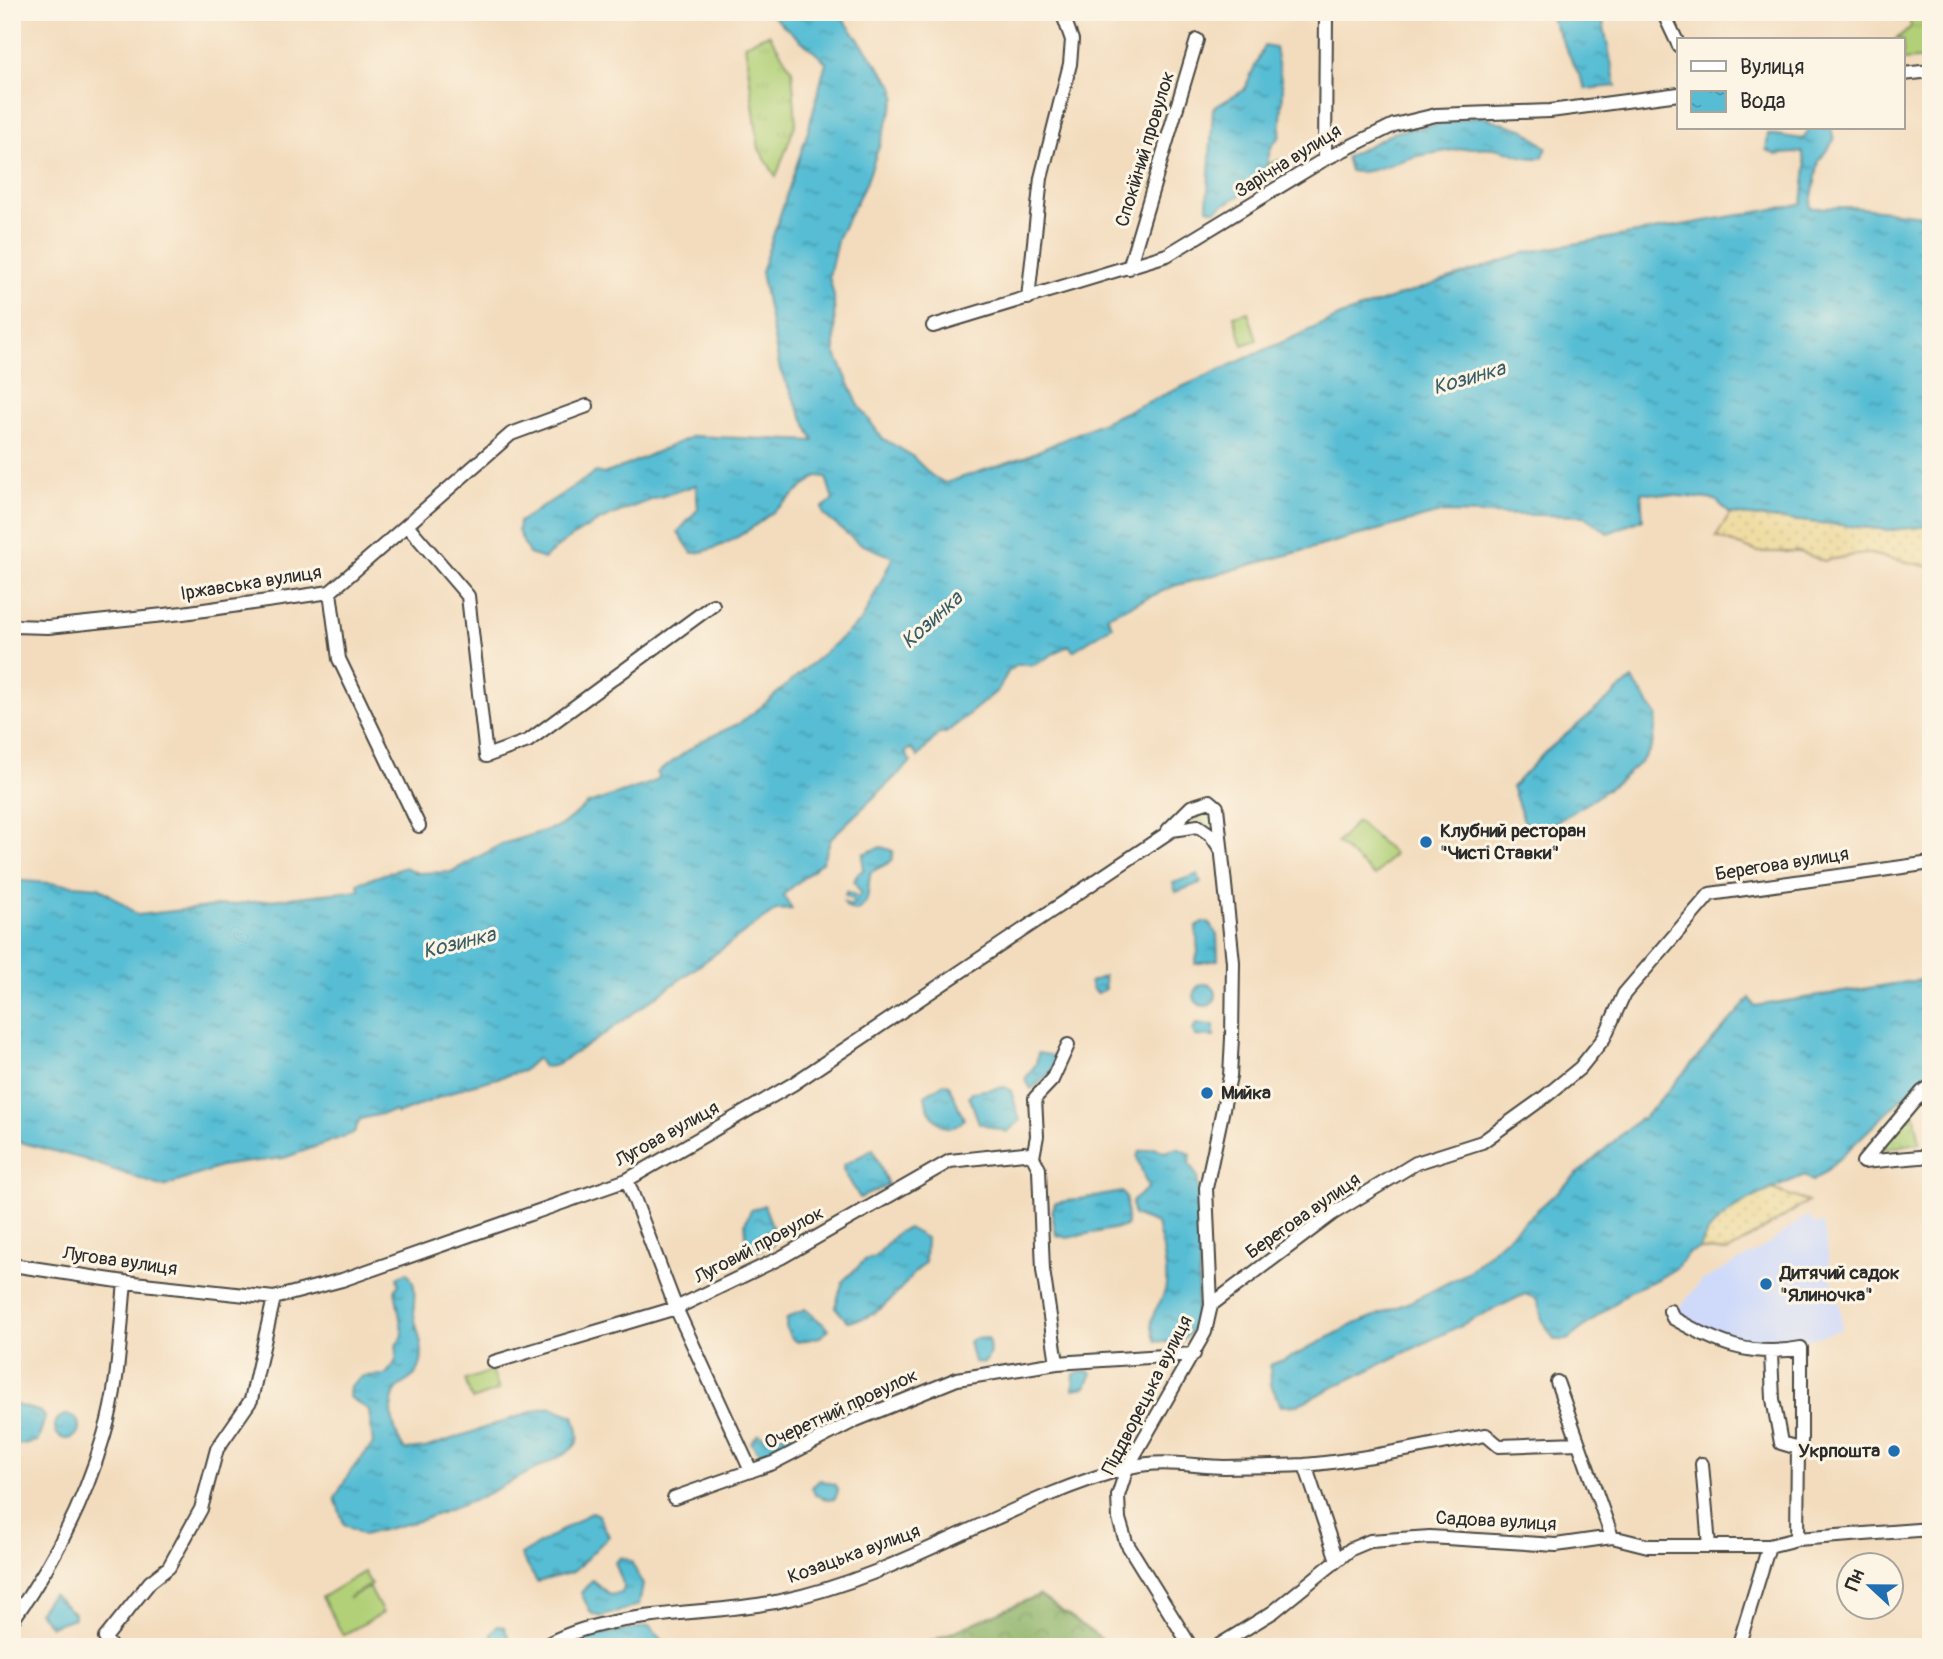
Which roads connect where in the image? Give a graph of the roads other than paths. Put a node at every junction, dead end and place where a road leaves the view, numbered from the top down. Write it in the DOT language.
graph roads {
  1 [pos="1062,12"];
  2 [pos="1326,12"];
  3 [pos="1663,12"];
  4 [pos="1197,40"];
  5 [pos="1677,42"];
  6 [pos="1931,71"];
  7 [pos="1904,74"];
  8 [pos="1677,94"];
  9 [pos="1325,159"];
  10 [pos="1129,268"];
  11 [pos="1028,298"];
  12 [pos="933,326"];
  13 [pos="587,406"];
  14 [pos="407,525"];
  15 [pos="330,592"];
  16 [pos="713,606"];
  17 [pos="12,626"];
  18 [pos="419,827"];
  19 [pos="1164,834"];
  20 [pos="1221,850"];
  21 [pos="1931,863"];
  22 [pos="1068,1045"];
  23 [pos="1931,1086"];
  24 [pos="1931,1156"];
  25 [pos="1033,1157"];
  26 [pos="627,1180"];
  27 [pos="12,1265"];
  28 [pos="125,1282"];
  29 [pos="274,1298"];
  30 [pos="1211,1305"];
  31 [pos="676,1308"];
  32 [pos="1670,1311"];
  33 [pos="1194,1354"];
  34 [pos="1771,1354"];
  35 [pos="494,1362"];
  36 [pos="1057,1363"];
  37 [pos="1557,1382"];
  38 [pos="1578,1443"];
  39 [pos="1798,1448"];
  40 [pos="1702,1464"];
  41 [pos="1305,1465"];
  42 [pos="1127,1468"];
  43 [pos="751,1471"];
  44 [pos="674,1498"];
  45 [pos="1931,1529"];
  46 [pos="1612,1537"];
  47 [pos="1797,1539"];
  48 [pos="1709,1546"];
  49 [pos="1769,1546"];
  50 [pos="1336,1560"];
  51 [pos="12,1620"];
  52 [pos="104,1644"];
  53 [pos="543,1647"];
  54 [pos="1191,1647"];
  55 [pos="1216,1647"];
  56 [pos="1738,1647"];
  1 -- 11 [label="street"];
  2 -- 9 [label="street"];
  3 -- 5 [label="street"];
  4 -- 10 [label="street, Спокійний провулок"];
  6 -- 7 [label="street"];
  8 -- 9 [label="street, Зарічна вулиця"];
  9 -- 10 [label="street, Зарічна вулиця"];
  10 -- 11 [label="street, Зарічна вулиця"];
  11 -- 12 [label="street, Зарічна вулиця"];
  13 -- 14 [label="street, Іржавська вулиця"];
  14 -- 15 [label="street, Іржавська вулиця"];
  14 -- 16 [label="street"];
  15 -- 17 [label="street, Іржавська вулиця"];
  15 -- 18 [label="street"];
  19 -- 20 [label="street, Лугова вулиця"];
  19 -- 20 [label="street, Піддворецька вулиця"];
  19 -- 26 [label="street, Лугова вулиця"];
  20 -- 30 [label="street, Піддворецька вулиця"];
  21 -- 30 [label="street, Берегова вулиця"];
  22 -- 25 [label="street"];
  23 -- 24 [label="street"];
  25 -- 31 [label="street, Луговий провулок"];
  25 -- 36 [label="street"];
  26 -- 29 [label="street, Лугова вулиця"];
  26 -- 31 [label="street"];
  27 -- 28 [label="street, Лугова вулиця"];
  28 -- 29 [label="street, Лугова вулиця"];
  28 -- 51 [label="street"];
  29 -- 52 [label="street"];
  30 -- 33 [label="street, Піддворецька вулиця"];
  31 -- 35 [label="street, Луговий провулок"];
  31 -- 43 [label="street"];
  32 -- 34 [label="street"];
  33 -- 36 [label="street, Очеретний провулок"];
  33 -- 42 [label="street, Піддворецька вулиця"];
  34 -- 39 [label="street"];
  34 -- 39 [label="street"];
  36 -- 43 [label="street, Очеретний провулок"];
  37 -- 38 [label="street"];
  38 -- 41 [label="street, Козацька вулиця"];
  38 -- 46 [label="street"];
  39 -- 47 [label="street"];
  40 -- 48 [label="street"];
  41 -- 42 [label="street, Козацька вулиця"];
  41 -- 50 [label="street"];
  42 -- 53 [label="street, Козацька вулиця"];
  42 -- 54 [label="street, Піддворецька вулиця"];
  43 -- 44 [label="street, Очеретний провулок"];
  45 -- 47 [label="street, Садова вулиця"];
  46 -- 48 [label="street, Садова вулиця"];
  46 -- 50 [label="street, Садова вулиця"];
  47 -- 49 [label="street, Садова вулиця"];
  48 -- 49 [label="street, Садова вулиця"];
  49 -- 56 [label="street"];
  50 -- 55 [label="street, Садова вулиця"];
}
